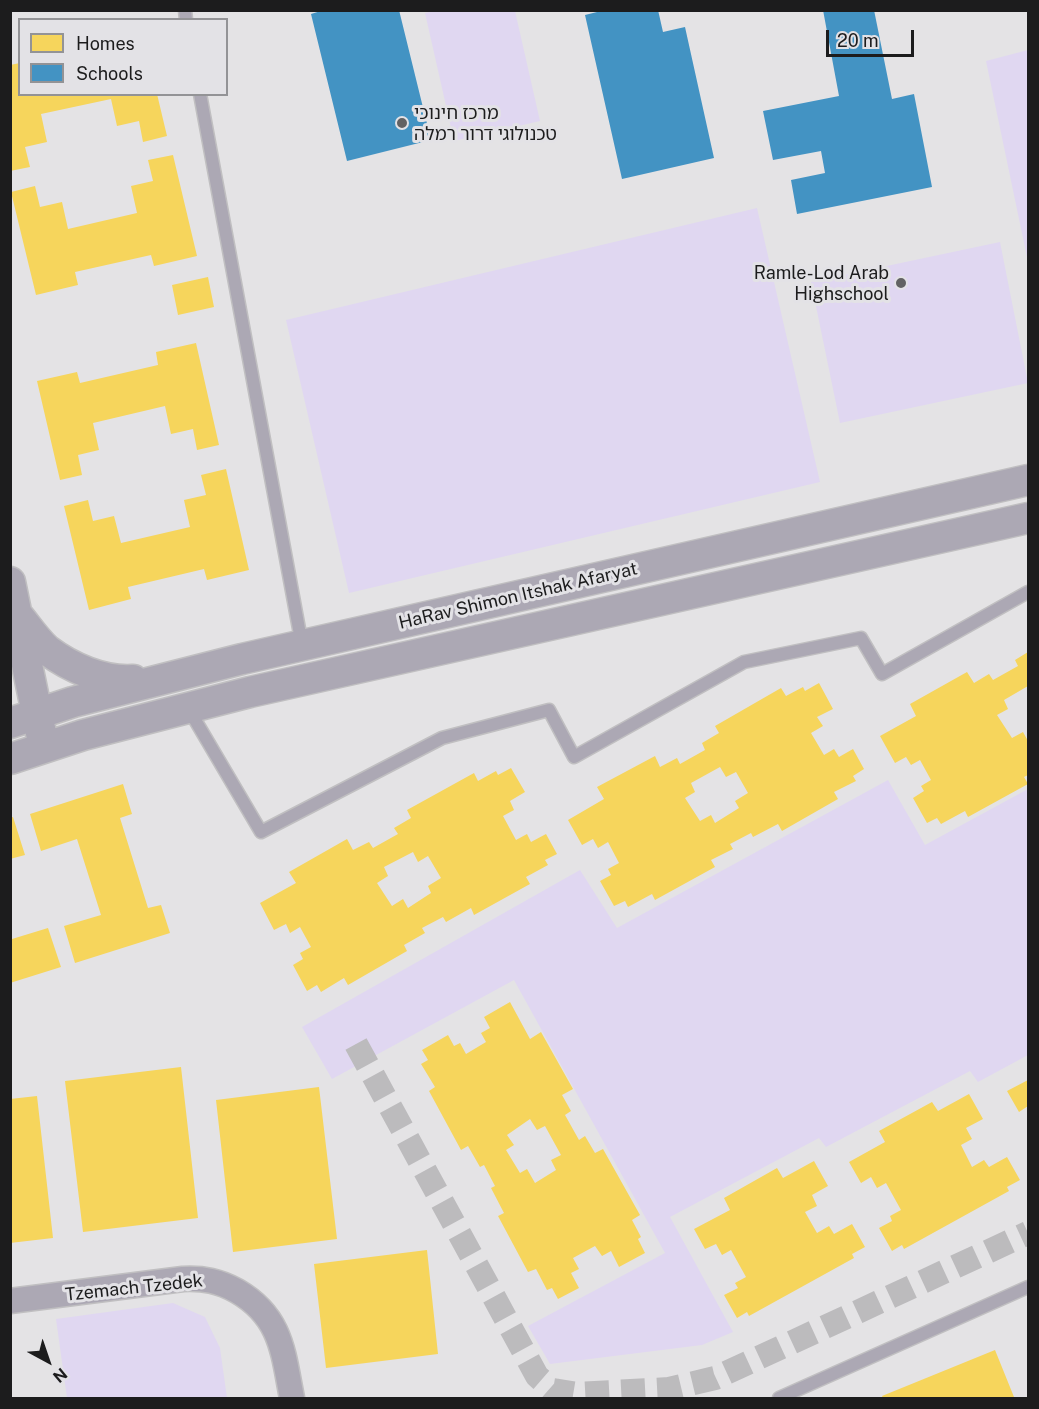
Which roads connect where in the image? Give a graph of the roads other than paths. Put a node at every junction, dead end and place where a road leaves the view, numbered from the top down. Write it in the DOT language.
graph roads {
  1 [pos="200,96"];
  2 [pos="1029,480"];
  3 [pos="1029,518"];
  4 [pos="10,582"];
  5 [pos="1029,592"];
  6 [pos="17,615"];
  7 [pos="302,645"];
  8 [pos="163,678"];
  9 [pos="187,707"];
  10 [pos="24,718"];
  11 [pos="44,748"];
  12 [pos="10,759"];
  13 [pos="1029,1287"];
  14 [pos="10,1301"];
  15 [pos="292,1398"];
  16 [pos="779,1398"];
  1 -- 7 [label="lane"];
  2 -- 7 [label="street, HaRav Shimon Itshak Afaryat"];
  3 -- 9 [label="street, HaRav Shimon Itshak Afaryat"];
  4 -- 6 [label="street"];
  5 -- 9 [label="lane"];
  6 -- 8 [label="street"];
  6 -- 10 [label="street"];
  7 -- 8 [label="street, HaRav Shimon Itshak Afaryat"];
  8 -- 10 [label="street, HaRav Shimon Itshak Afaryat"];
  9 -- 11 [label="street, HaRav Shimon Itshak Afaryat"];
  10 -- 11 [label="street"];
  11 -- 12 [label="street, HaRav Shimon Itshak Afaryat"];
  13 -- 16 [label="lane"];
  14 -- 15 [label="street, Tzemach Tzedek"];
}
